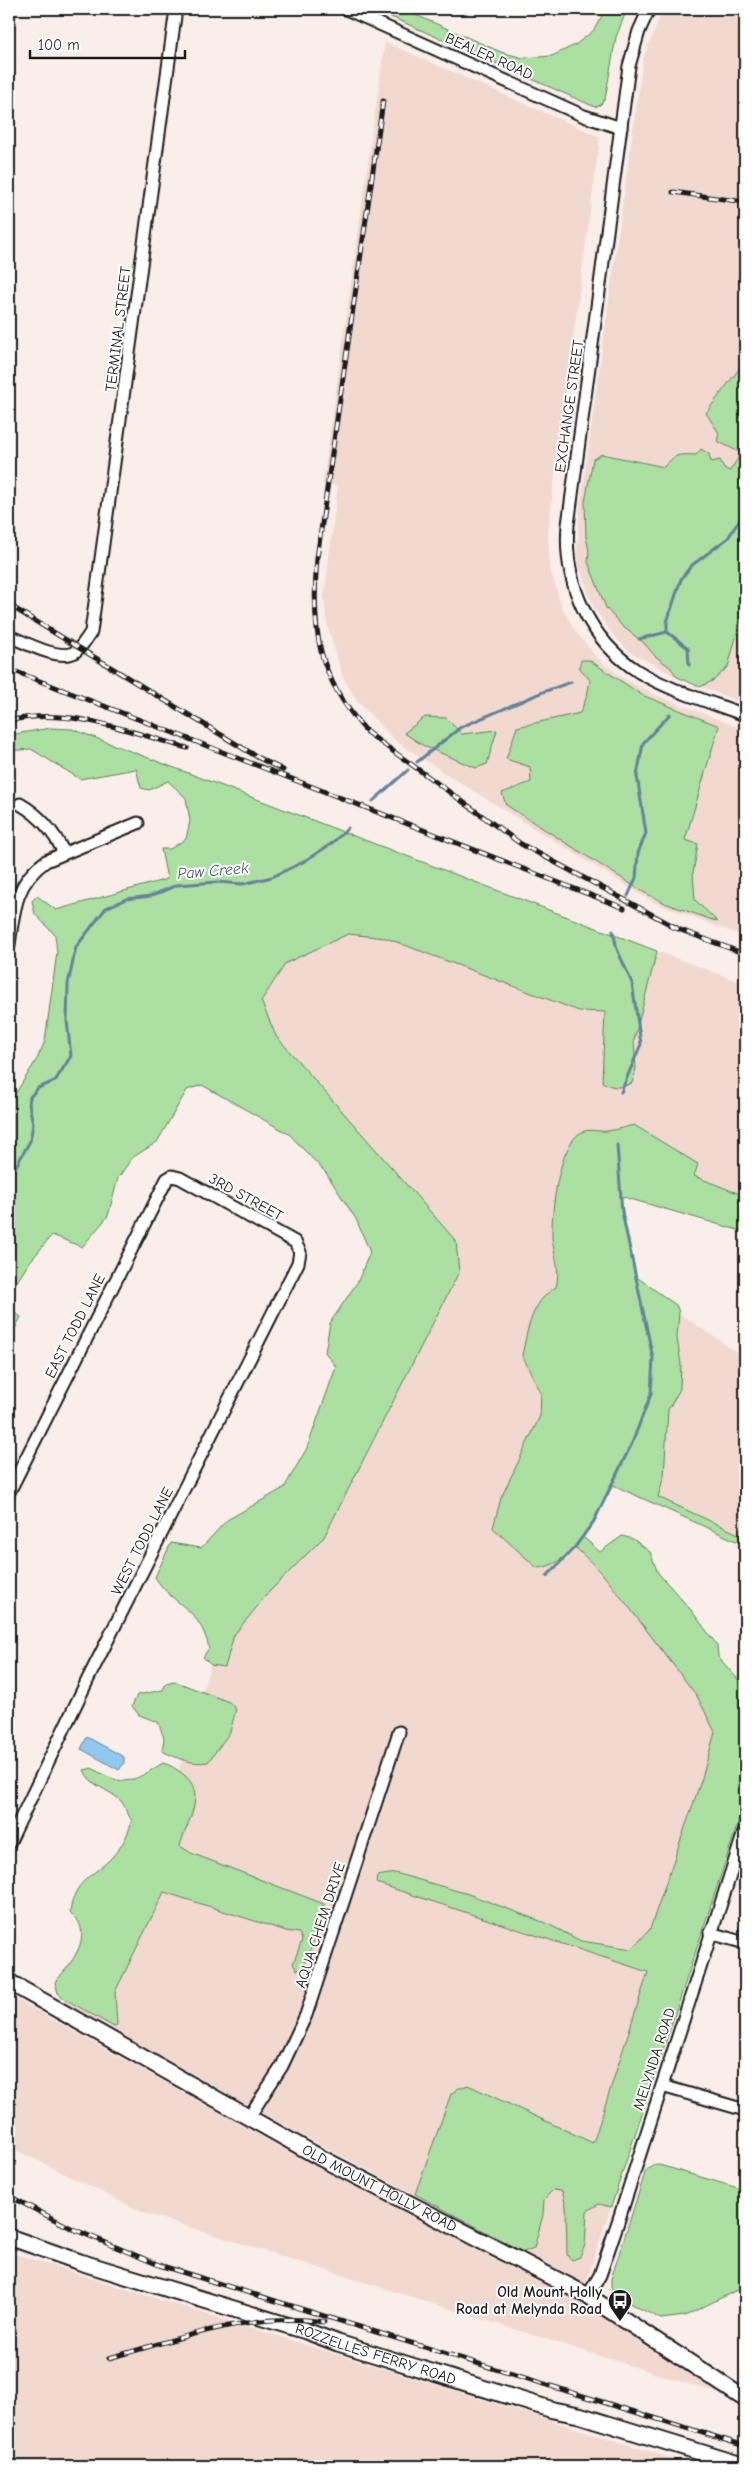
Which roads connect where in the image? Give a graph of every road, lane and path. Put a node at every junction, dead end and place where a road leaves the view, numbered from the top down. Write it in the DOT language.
graph roads {
  1 [pos="176,9"];
  2 [pos="346,9"];
  3 [pos="649,9"];
  4 [pos="621,128"];
  5 [pos="9,636"];
  6 [pos="745,715"];
  7 [pos="20,804"];
  8 [pos="138,823"];
  9 [pos="64,854"];
  10 [pos="9,943"];
  11 [pos="172,1176"];
  12 [pos="300,1252"];
  13 [pos="9,1492"];
  14 [pos="399,1732"];
  15 [pos="745,1829"];
  16 [pos="9,1843"];
  17 [pos="710,1933"];
  18 [pos="745,1943"];
  19 [pos="9,1982"];
  20 [pos="662,2086"];
  21 [pos="745,2110"];
  22 [pos="249,2117"];
  23 [pos="9,2237"];
  24 [pos="588,2296"];
  25 [pos="745,2398"];
  26 [pos="745,2466"];
  1 -- 5 [label="street, TERMINAL STREET"];
  2 -- 4 [label="street, BEALER ROAD"];
  3 -- 4 [label="street, EXCHANGE STREET"];
  4 -- 6 [label="street, EXCHANGE STREET"];
  7 -- 9 [label="street"];
  8 -- 9 [label="street"];
  9 -- 10 [label="street"];
  11 -- 12 [label="street, 3RD STREET"];
  11 -- 13 [label="street, EAST TODD LANE"];
  12 -- 16 [label="street, WEST TODD LANE"];
  14 -- 22 [label="street, AQUA CHEM DRIVE"];
  15 -- 17 [label="street, MELYNDA ROAD"];
  17 -- 18 [label="street"];
  17 -- 20 [label="street, MELYNDA ROAD"];
  19 -- 22 [label="street, OLD MOUNT HOLLY ROAD"];
  20 -- 21 [label="street"];
  20 -- 24 [label="street, MELYNDA ROAD"];
  22 -- 24 [label="street, OLD MOUNT HOLLY ROAD"];
  23 -- 26 [label="street, ROZZELLES FERRY ROAD"];
  24 -- 25 [label="street, OLD MOUNT HOLLY ROAD"];
}
